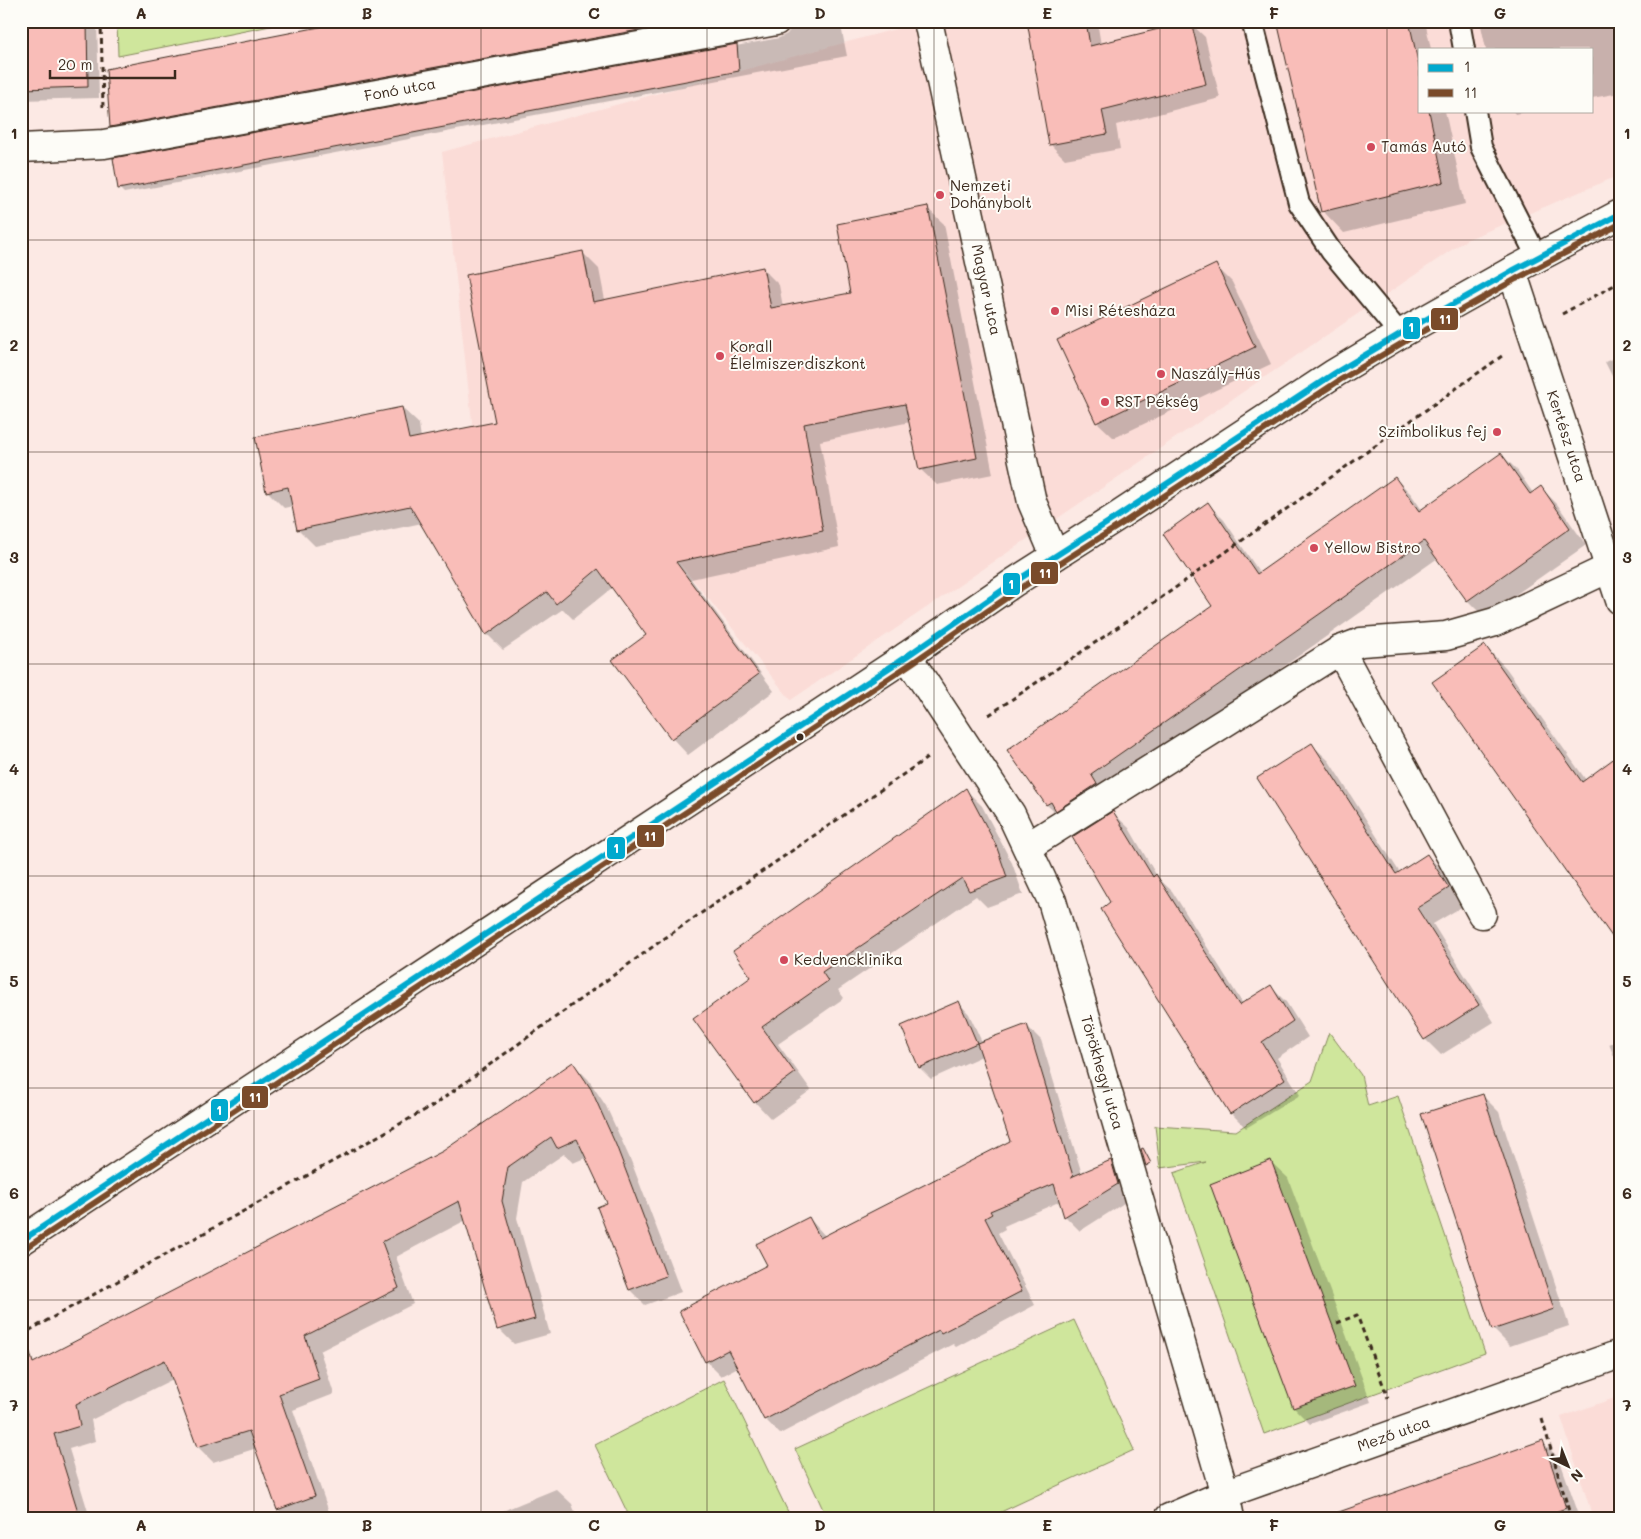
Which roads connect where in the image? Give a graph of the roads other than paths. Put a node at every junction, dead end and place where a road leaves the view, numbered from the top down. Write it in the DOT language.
graph roads {
  1 [pos="776,21"];
  2 [pos="928,21"];
  3 [pos="1252,21"];
  4 [pos="1459,21"];
  5 [pos="1464,48"];
  6 [pos="1475,112"];
  7 [pos="21,148"];
  8 [pos="1620,214"];
  9 [pos="1537,257"];
  10 [pos="1512,271"];
  11 [pos="1400,334"];
  12 [pos="1055,556"];
  13 [pos="1609,568"];
  14 [pos="1620,600"];
  15 [pos="1340,650"];
  16 [pos="907,656"];
  17 [pos="1027,847"];
  18 [pos="1482,914"];
  19 [pos="21,1241"];
  20 [pos="1620,1354"];
  21 [pos="1227,1506"];
  22 [pos="1169,1518"];
  1 -- 7 [label="street, Fonó utca"];
  2 -- 12 [label="street, Magyar utca"];
  3 -- 11 [label="lane"];
  4 -- 5 [label="lane"];
  6 -- 9 [label="lane"];
  8 -- 9 [label="street"];
  9 -- 10 [label="street"];
  10 -- 11 [label="street"];
  10 -- 13 [label="street, Kertész utca"];
  11 -- 12 [label="street"];
  12 -- 16 [label="street"];
  13 -- 14 [label="street, Kertész utca"];
  13 -- 15 [label="street"];
  15 -- 17 [label="street"];
  15 -- 18 [label="street"];
  16 -- 17 [label="street, Törökhegyi utca"];
  16 -- 19 [label="street"];
  17 -- 21 [label="street, Törökhegyi utca"];
  20 -- 21 [label="street, Mező utca"];
  21 -- 22 [label="street, Mező utca"];
}
